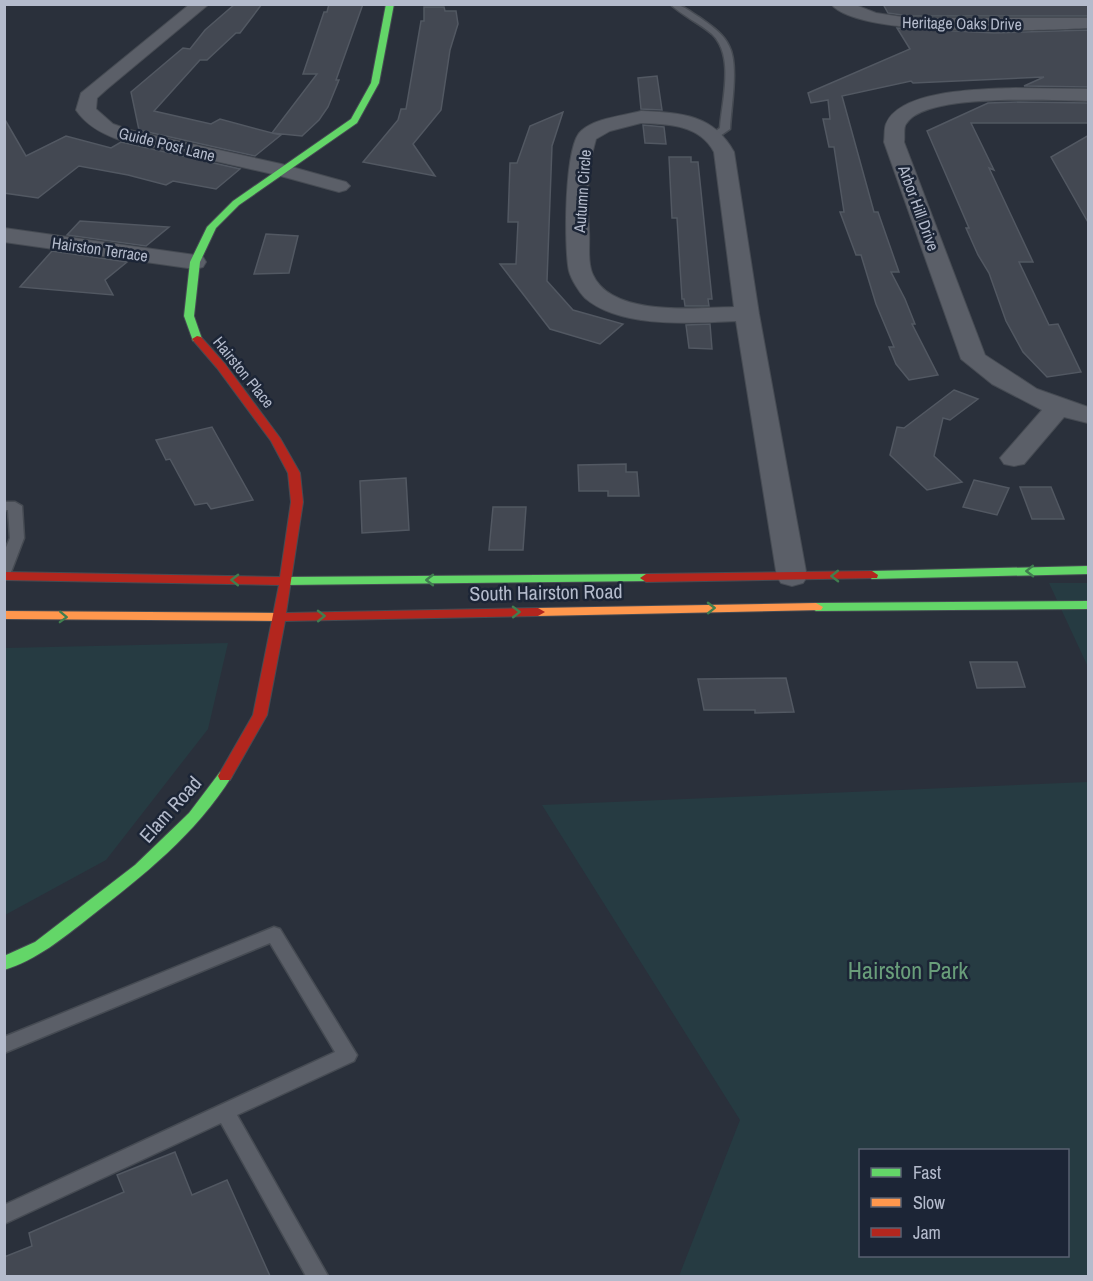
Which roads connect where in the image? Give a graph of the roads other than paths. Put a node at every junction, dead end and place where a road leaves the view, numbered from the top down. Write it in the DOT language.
graph roads {
  1 [pos="201,4"];
  2 [pos="390,4"];
  3 [pos="674,4"];
  4 [pos="839,4"];
  5 [pos="1089,24"];
  6 [pos="1089,95"];
  7 [pos="714,136"];
  8 [pos="281,170"];
  9 [pos="339,186"];
  10 [pos="4,235"];
  11 [pos="195,262"];
  12 [pos="747,314"];
  13 [pos="1057,408"];
  14 [pos="1089,415"];
  15 [pos="1014,458"];
  16 [pos="4,506"];
  17 [pos="1089,570"];
  18 [pos="4,574"];
  19 [pos="792,577"];
  20 [pos="286,581"];
  21 [pos="1089,605"];
  22 [pos="4,615"];
  23 [pos="279,617"];
  24 [pos="4,963"];
  25 [pos="4,1045"];
  26 [pos="225,1112"];
  27 [pos="4,1215"];
  28 [pos="316,1276"];
  1 -- 8 [label="street, Guide Post Lane"];
  2 -- 8 [label="street, Hairston Place"];
  3 -- 7 [label="lane"];
  4 -- 5 [label="street, Heritage Oaks Drive"];
  6 -- 13 [label="street, Arbor Hill Drive"];
  7 -- 12 [label="street"];
  7 -- 12 [label="street, Autumn Circle"];
  8 -- 9 [label="street, Guide Post Lane"];
  8 -- 11 [label="street, Hairston Place"];
  10 -- 11 [label="street, Hairston Terrace"];
  11 -- 20 [label="street, Hairston Place"];
  12 -- 19 [label="street"];
  13 -- 14 [label="street, Arbor Hill Drive"];
  13 -- 15 [label="street"];
  16 -- 18 [label="lane"];
  17 -- 19 [label="street, South Hairston Road, one-way"];
  20 -- 18 [label="street, South Hairston Road, one-way"];
  19 -- 20 [label="street, South Hairston Road, one-way"];
  20 -- 23 [label="street, Hairston Place"];
  23 -- 21 [label="street, South Hairston Road, one-way"];
  22 -- 23 [label="street, South Hairston Road, one-way"];
  23 -- 24 [label="street, Elam Road"];
  25 -- 26 [label="lane"];
  26 -- 27 [label="lane"];
  26 -- 28 [label="lane"];
}
